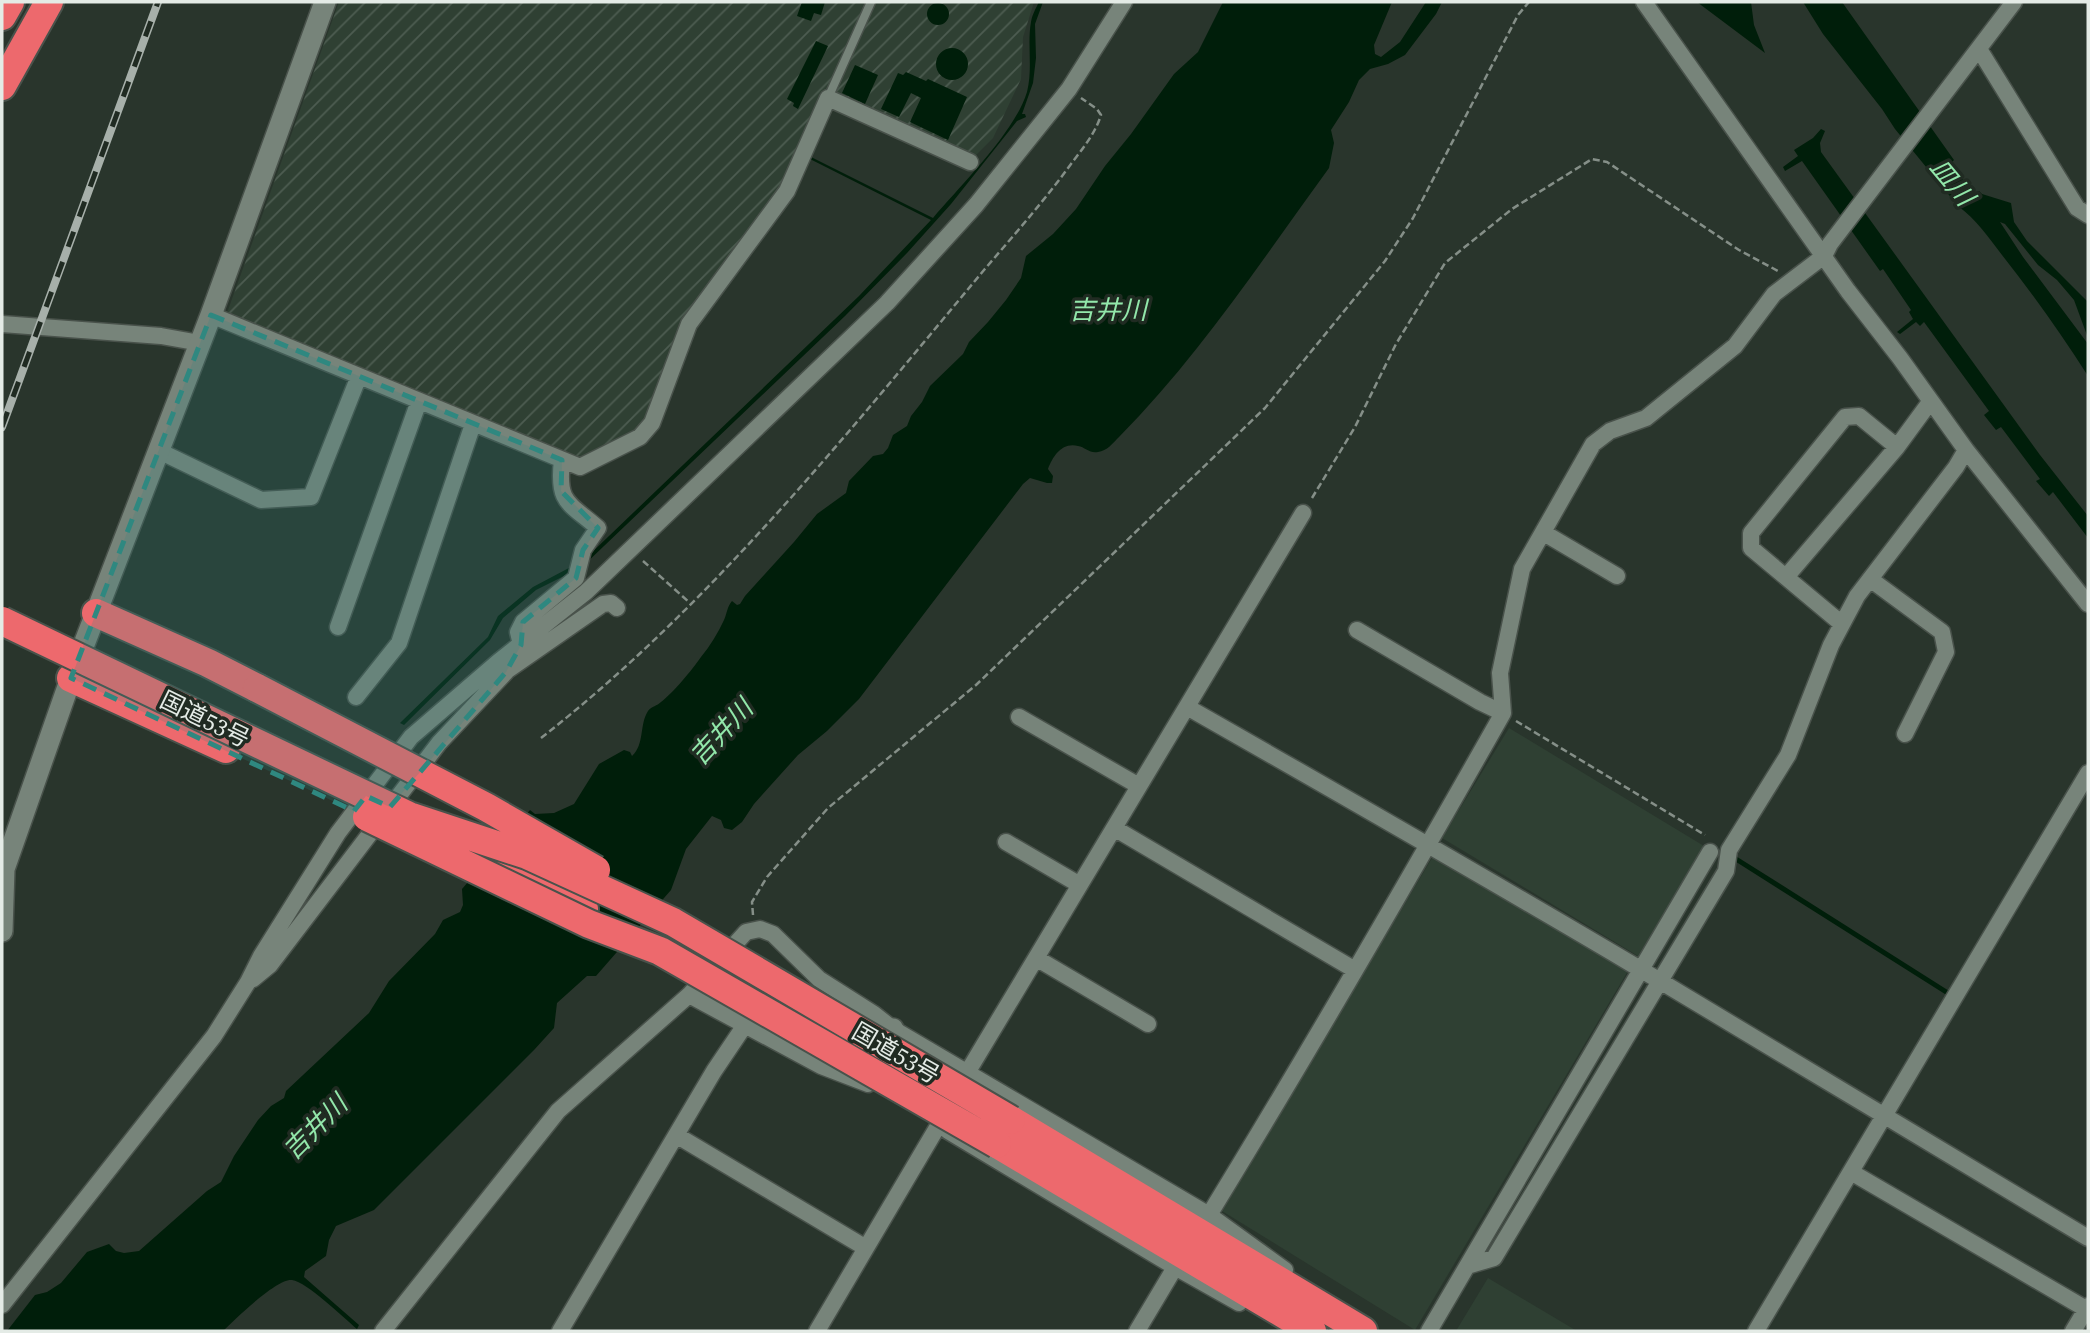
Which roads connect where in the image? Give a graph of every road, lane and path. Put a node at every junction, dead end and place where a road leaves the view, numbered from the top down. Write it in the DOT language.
graph roads {
  1 [pos="10,2"];
  2 [pos="49,2"];
  3 [pos="326,2"];
  4 [pos="871,2"];
  5 [pos="1124,2"];
  6 [pos="1529,2"];
  7 [pos="1644,2"];
  8 [pos="2014,2"];
  9 [pos="2,16"];
  10 [pos="1979,49"];
  11 [pos="2,86"];
  12 [pos="1069,89"];
  13 [pos="828,98"];
  14 [pos="970,162"];
  15 [pos="2088,215"];
  16 [pos="1827,250"];
  17 [pos="1794,279"];
  18 [pos="211,315"];
  19 [pos="2,324"];
  20 [pos="200,343"];
  21 [pos="359,376"];
  22 [pos="419,401"];
  23 [pos="1930,402"];
  24 [pos="472,424"];
  25 [pos="1897,447"];
  26 [pos="157,450"];
  27 [pos="1966,450"];
  28 [pos="562,460"];
  29 [pos="1303,513"];
  30 [pos="1544,533"];
  31 [pos="626,553"];
  32 [pos="1617,576"];
  33 [pos="1786,577"];
  34 [pos="1870,579"];
  35 [pos="691,604"];
  36 [pos="2088,604"];
  37 [pos="617,608"];
  38 [pos="96,613"];
  39 [pos="2,621"];
  40 [pos="1842,624"];
  41 [pos="338,627"];
  42 [pos="1357,630"];
  43 [pos="521,645"];
  44 [pos="506,672"];
  45 [pos="71,678"];
  46 [pos="356,697"];
  47 [pos="1187,707"];
  48 [pos="1503,713"];
  49 [pos="1019,717"];
  50 [pos="1906,734"];
  51 [pos="541,738"];
  52 [pos="2088,773"];
  53 [pos="1139,786"];
  54 [pos="409,816"];
  55 [pos="1114,828"];
  56 [pos="1006,842"];
  57 [pos="1429,845"];
  58 [pos="1729,850"];
  59 [pos="1710,852"];
  60 [pos="3,868"];
  61 [pos="1080,885"];
  62 [pos="673,922"];
  63 [pos="755,930"];
  64 [pos="2,931"];
  65 [pos="660,951"];
  66 [pos="1036,958"];
  67 [pos="1641,969"];
  68 [pos="1355,970"];
  69 [pos="1660,981"];
  70 [pos="248,982"];
  71 [pos="689,995"];
  72 [pos="1148,1024"];
  73 [pos="745,1026"];
  74 [pos="893,1029"];
  75 [pos="967,1073"];
  76 [pos="863,1081"];
  77 [pos="1884,1117"];
  78 [pos="938,1126"];
  79 [pos="1004,1132"];
  80 [pos="676,1135"];
  81 [pos="1851,1172"];
  82 [pos="2088,1238"];
  83 [pos="1191,1242"];
  84 [pos="866,1248"];
  85 [pos="1467,1266"];
  86 [pos="2,1305"];
  87 [pos="2087,1307"];
  88 [pos="383,1331"];
  89 [pos="561,1331"];
  90 [pos="817,1331"];
  91 [pos="1137,1331"];
  92 [pos="1299,1331"];
  93 [pos="1314,1331"];
  94 [pos="1363,1331"];
  95 [pos="1429,1331"];
  96 [pos="1756,1331"];
  97 [pos="2073,1331"];
  1 -- 9 [label="highway"];
  2 -- 11 [label="highway"];
  3 -- 18 [label="street"];
  4 -- 13 [label="lane"];
  5 -- 12 [label="street"];
  6 -- 63 [label="path"];
  7 -- 16 [label="street"];
  8 -- 10 [label="street"];
  10 -- 15 [label="street"];
  10 -- 16 [label="street"];
  12 -- 31 [label="street"];
  12 -- 35 [label="path"];
  13 -- 14 [label="street"];
  13 -- 28 [label="street"];
  16 -- 17 [label="street"];
  16 -- 23 [label="street"];
  17 -- 29 [label="path"];
  17 -- 30 [label="street"];
  18 -- 20 [label="street"];
  18 -- 21 [label="street"];
  19 -- 20 [label="street"];
  20 -- 26 [label="street"];
  21 -- 22 [label="street"];
  21 -- 26 [label="street"];
  22 -- 24 [label="street"];
  22 -- 41 [label="street"];
  23 -- 25 [label="street"];
  23 -- 27 [label="street"];
  24 -- 28 [label="street"];
  24 -- 46 [label="street"];
  25 -- 33 [label="street"];
  25 -- 33 [label="street"];
  26 -- 38 [label="street"];
  27 -- 34 [label="street"];
  27 -- 36 [label="street"];
  28 -- 43 [label="street"];
  29 -- 47 [label="street"];
  30 -- 32 [label="street"];
  30 -- 48 [label="street"];
  31 -- 35 [label="path"];
  31 -- 43 [label="street"];
  33 -- 40 [label="street"];
  34 -- 40 [label="street"];
  34 -- 50 [label="street"];
  35 -- 51 [label="path"];
  37 -- 44 [label="street"];
  38 -- 45 [label="street"];
  38 -- 62 [label="highway, bridge"];
  39 -- 54 [label="highway, 国道53号, bridge"];
  40 -- 58 [label="street"];
  42 -- 48 [label="street"];
  43 -- 44 [label="street"];
  43 -- 70 [label="street"];
  44 -- 70 [label="street"];
  45 -- 60 [label="street"];
  45 -- 65 [label="highway, bridge"];
  47 -- 53 [label="street"];
  47 -- 57 [label="street"];
  48 -- 57 [label="street"];
  48 -- 58 [label="path"];
  49 -- 53 [label="street"];
  52 -- 77 [label="street"];
  53 -- 55 [label="street"];
  54 -- 62 [label="highway, 国道53号, bridge"];
  54 -- 65 [label="highway, 国道53号, bridge"];
  55 -- 61 [label="street"];
  55 -- 68 [label="street"];
  56 -- 61 [label="street"];
  57 -- 67 [label="street"];
  57 -- 68 [label="street"];
  58 -- 69 [label="street"];
  59 -- 67 [label="street"];
  60 -- 64 [label="street"];
  61 -- 66 [label="street"];
  62 -- 79 [label="highway, 国道53号, bridge"];
  63 -- 71 [label="street"];
  63 -- 74 [label="street"];
  65 -- 79 [label="highway, 国道53号, bridge"];
  66 -- 72 [label="street"];
  66 -- 75 [label="street"];
  67 -- 69 [label="street"];
  67 -- 85 [label="street"];
  68 -- 83 [label="street"];
  69 -- 77 [label="street"];
  69 -- 85 [label="street"];
  70 -- 86 [label="street"];
  71 -- 73 [label="street"];
  71 -- 88 [label="street"];
  73 -- 76 [label="street"];
  73 -- 80 [label="street"];
  74 -- 75 [label="street"];
  74 -- 76 [label="street"];
  75 -- 83 [label="street"];
  76 -- 78 [label="street"];
  77 -- 81 [label="street"];
  77 -- 82 [label="street"];
  78 -- 83 [label="street"];
  78 -- 84 [label="street"];
  79 -- 83 [label="highway, 国道53号"];
  79 -- 83 [label="highway, 国道53号"];
  80 -- 84 [label="street"];
  80 -- 89 [label="street"];
  81 -- 87 [label="street"];
  81 -- 96 [label="street"];
  83 -- 91 [label="street"];
  83 -- 92 [label="street"];
  83 -- 93 [label="highway, 国道53号"];
  83 -- 94 [label="highway, 国道53号"];
  84 -- 90 [label="street"];
  85 -- 95 [label="street"];
  87 -- 97 [label="street"];
}
